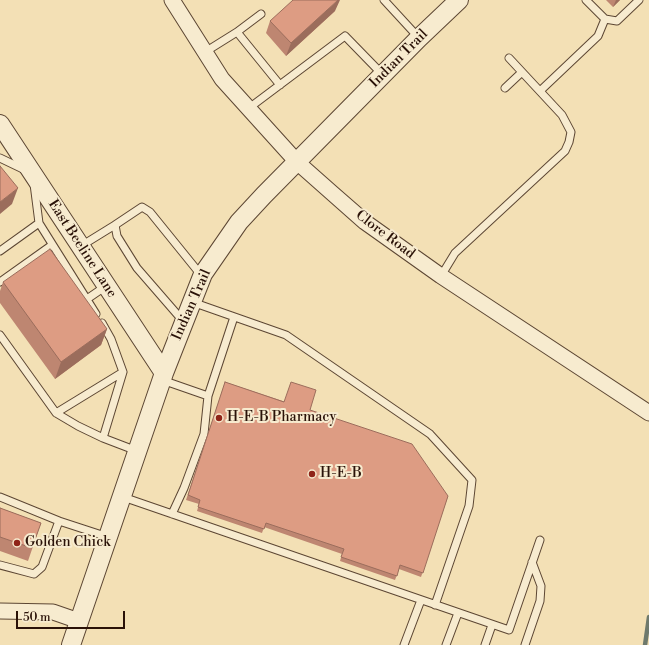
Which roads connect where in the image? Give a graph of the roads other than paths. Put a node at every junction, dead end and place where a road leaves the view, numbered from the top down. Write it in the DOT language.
graph roads {
  1 [pos="172,0"];
  2 [pos="384,0"];
  3 [pos="459,0"];
  4 [pos="586,0"];
  5 [pos="639,0"];
  6 [pos="261,14"];
  7 [pos="606,19"];
  8 [pos="237,32"];
  9 [pos="419,38"];
  10 [pos="205,52"];
  11 [pos="509,58"];
  12 [pos="522,72"];
  13 [pos="383,75"];
  14 [pos="280,86"];
  15 [pos="505,88"];
  16 [pos="540,91"];
  17 [pos="249,108"];
  18 [pos="0,124"];
  19 [pos="0,158"];
  20 [pos="297,162"];
  21 [pos="33,174"];
  22 [pos="38,224"];
  23 [pos="115,225"];
  24 [pos="52,245"];
  25 [pos="81,247"];
  26 [pos="0,251"];
  27 [pos="441,276"];
  28 [pos="202,277"];
  29 [pos="0,282"];
  30 [pos="106,286"];
  31 [pos="87,299"];
  32 [pos="192,302"];
  33 [pos="234,317"];
  34 [pos="184,322"];
  35 [pos="0,335"];
  36 [pos="123,372"];
  37 [pos="162,377"];
  38 [pos="208,396"];
  39 [pos="56,413"];
  40 [pos="649,413"];
  41 [pos="102,438"];
  42 [pos="138,451"];
  43 [pos="0,497"];
  44 [pos="122,497"];
  45 [pos="172,514"];
  46 [pos="59,521"];
  47 [pos="108,537"];
  48 [pos="540,540"];
  49 [pos="532,562"];
  50 [pos="0,565"];
  51 [pos="421,600"];
  52 [pos="435,605"];
  53 [pos="0,611"];
  54 [pos="458,613"];
  55 [pos="79,621"];
  56 [pos="492,625"];
  57 [pos="71,645"];
  58 [pos="404,645"];
  59 [pos="446,645"];
  60 [pos="485,645"];
  61 [pos="524,645"];
  1 -- 10 [label="street, Clore Road"];
  2 -- 9 [label="lane"];
  3 -- 9 [label="street, Indian Trail"];
  4 -- 7 [label="lane"];
  5 -- 7 [label="lane"];
  6 -- 8 [label="lane"];
  7 -- 16 [label="lane"];
  8 -- 10 [label="lane"];
  8 -- 14 [label="lane"];
  9 -- 13 [label="street, Indian Trail"];
  10 -- 17 [label="street, Clore Road"];
  11 -- 12 [label="lane"];
  12 -- 15 [label="lane"];
  12 -- 16 [label="lane"];
  13 -- 14 [label="lane"];
  13 -- 20 [label="street, Indian Trail"];
  14 -- 17 [label="lane"];
  16 -- 27 [label="lane"];
  17 -- 20 [label="street, Clore Road"];
  18 -- 21 [label="street, East Beeline Lane"];
  19 -- 21 [label="lane"];
  20 -- 27 [label="street, Clore Road"];
  20 -- 28 [label="street, Indian Trail"];
  21 -- 22 [label="lane"];
  21 -- 25 [label="street, East Beeline Lane"];
  22 -- 24 [label="lane"];
  22 -- 26 [label="lane"];
  23 -- 25 [label="lane"];
  23 -- 28 [label="lane"];
  23 -- 34 [label="lane"];
  24 -- 29 [label="lane"];
  24 -- 31 [label="lane"];
  25 -- 30 [label="street, East Beeline Lane"];
  27 -- 40 [label="street, Clore Road"];
  28 -- 32 [label="street, Indian Trail"];
  30 -- 31 [label="lane"];
  30 -- 37 [label="street, East Beeline Lane"];
  31 -- 36 [label="lane"];
  32 -- 33 [label="lane"];
  32 -- 34 [label="street, Indian Trail"];
  33 -- 38 [label="lane"];
  33 -- 52 [label="lane"];
  34 -- 37 [label="street, Indian Trail"];
  35 -- 39 [label="lane"];
  36 -- 39 [label="lane"];
  36 -- 41 [label="lane"];
  37 -- 38 [label="lane"];
  37 -- 42 [label="street, Indian Trail"];
  38 -- 45 [label="lane"];
  39 -- 41 [label="lane"];
  41 -- 42 [label="lane"];
  42 -- 44 [label="street, Indian Trail"];
  43 -- 46 [label="lane"];
  44 -- 45 [label="lane"];
  44 -- 47 [label="street, Indian Trail"];
  45 -- 51 [label="lane"];
  46 -- 47 [label="lane"];
  46 -- 50 [label="lane"];
  47 -- 55 [label="street, Indian Trail"];
  48 -- 49 [label="lane"];
  49 -- 56 [label="lane"];
  49 -- 61 [label="lane"];
  51 -- 52 [label="lane"];
  51 -- 58 [label="lane"];
  52 -- 54 [label="lane"];
  53 -- 55 [label="street"];
  54 -- 56 [label="lane"];
  54 -- 59 [label="lane"];
  55 -- 57 [label="street, Indian Trail"];
  56 -- 60 [label="lane"];
}
